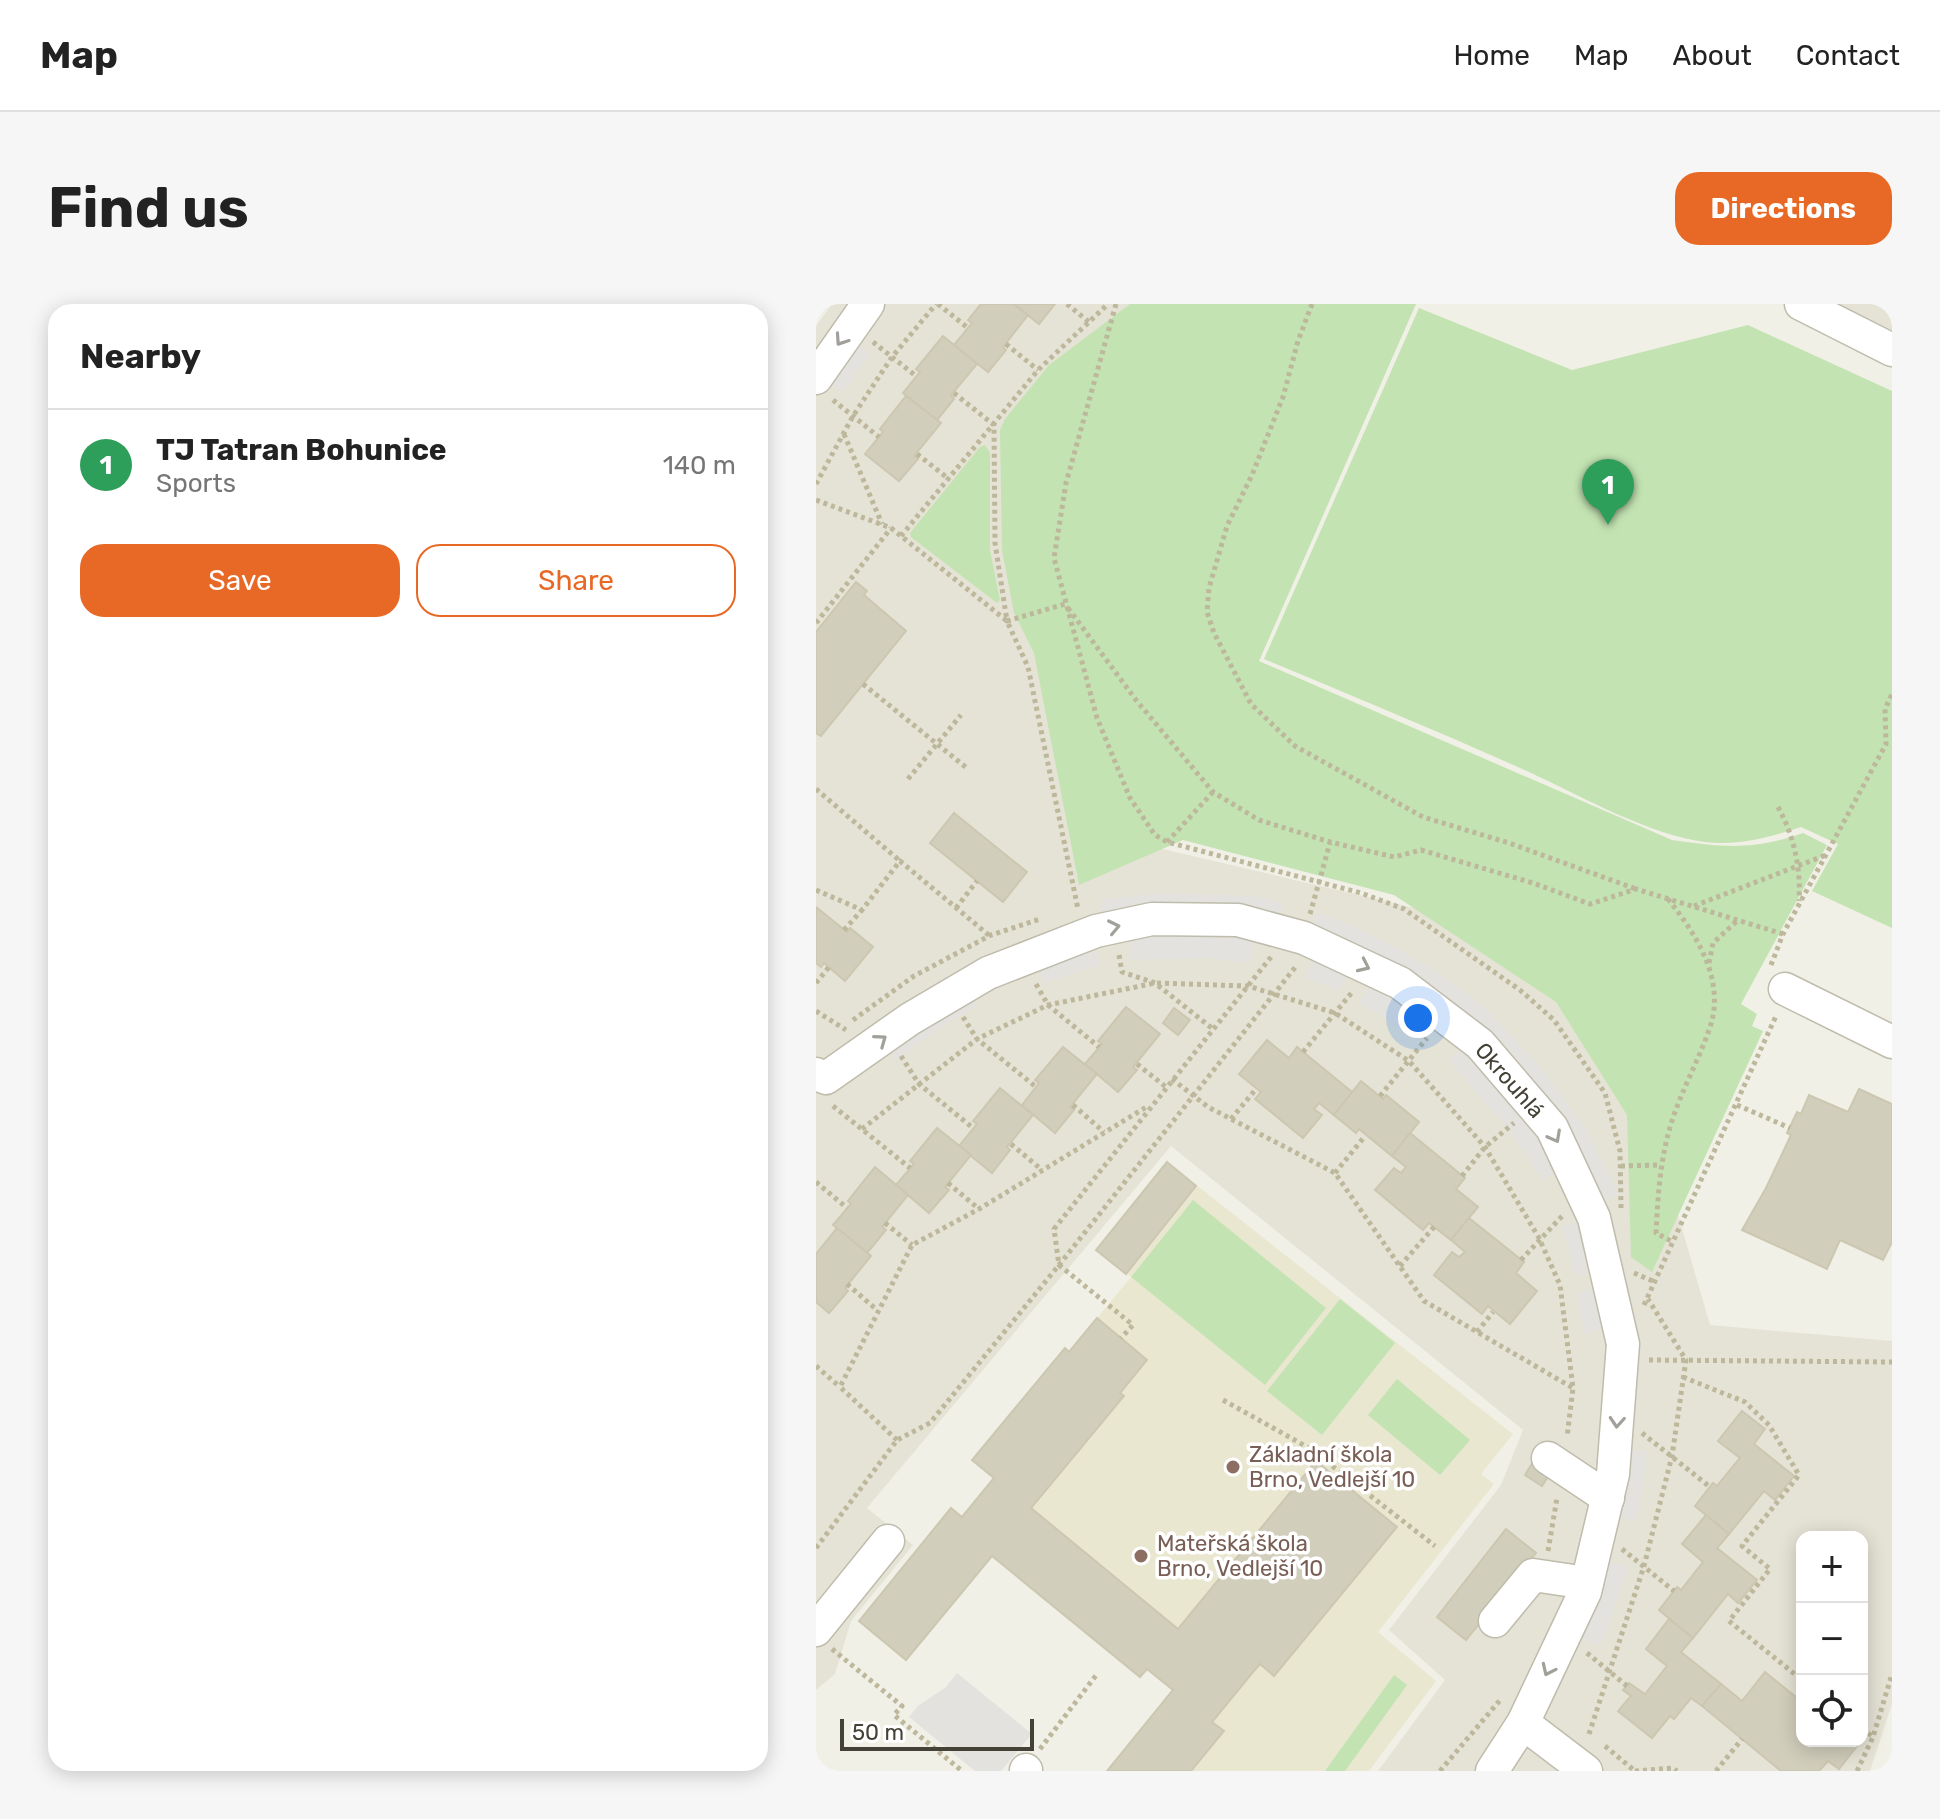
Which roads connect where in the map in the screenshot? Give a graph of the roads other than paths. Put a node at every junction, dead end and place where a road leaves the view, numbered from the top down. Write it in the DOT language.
graph roads {
  1 [pos="1801,304"];
  2 [pos="860,314"];
  3 [pos="1892,350"];
  4 [pos="822,387"];
  5 [pos="1785,989"];
  6 [pos="1892,1042"];
  7 [pos="823,1088"];
  8 [pos="1555,1463"];
  9 [pos="1608,1498"];
  10 [pos="888,1541"];
  11 [pos="1587,1583"];
  12 [pos="1495,1621"];
  13 [pos="822,1638"];
  14 [pos="1523,1723"];
  15 [pos="1492,1771"];
  16 [pos="1586,1771"];
  1 -- 3 [label="street"];
  2 -- 4 [label="street, one-way"];
  5 -- 6 [label="street"];
  7 -- 9 [label="street, Okrouhlá, one-way"];
  8 -- 9 [label="street"];
  9 -- 11 [label="street, Okrouhlá"];
  10 -- 13 [label="street"];
  11 -- 12 [label="street"];
  11 -- 14 [label="street, Okrouhlá, one-way"];
  14 -- 15 [label="street, Okrouhlá"];
  14 -- 16 [label="street"];
}
